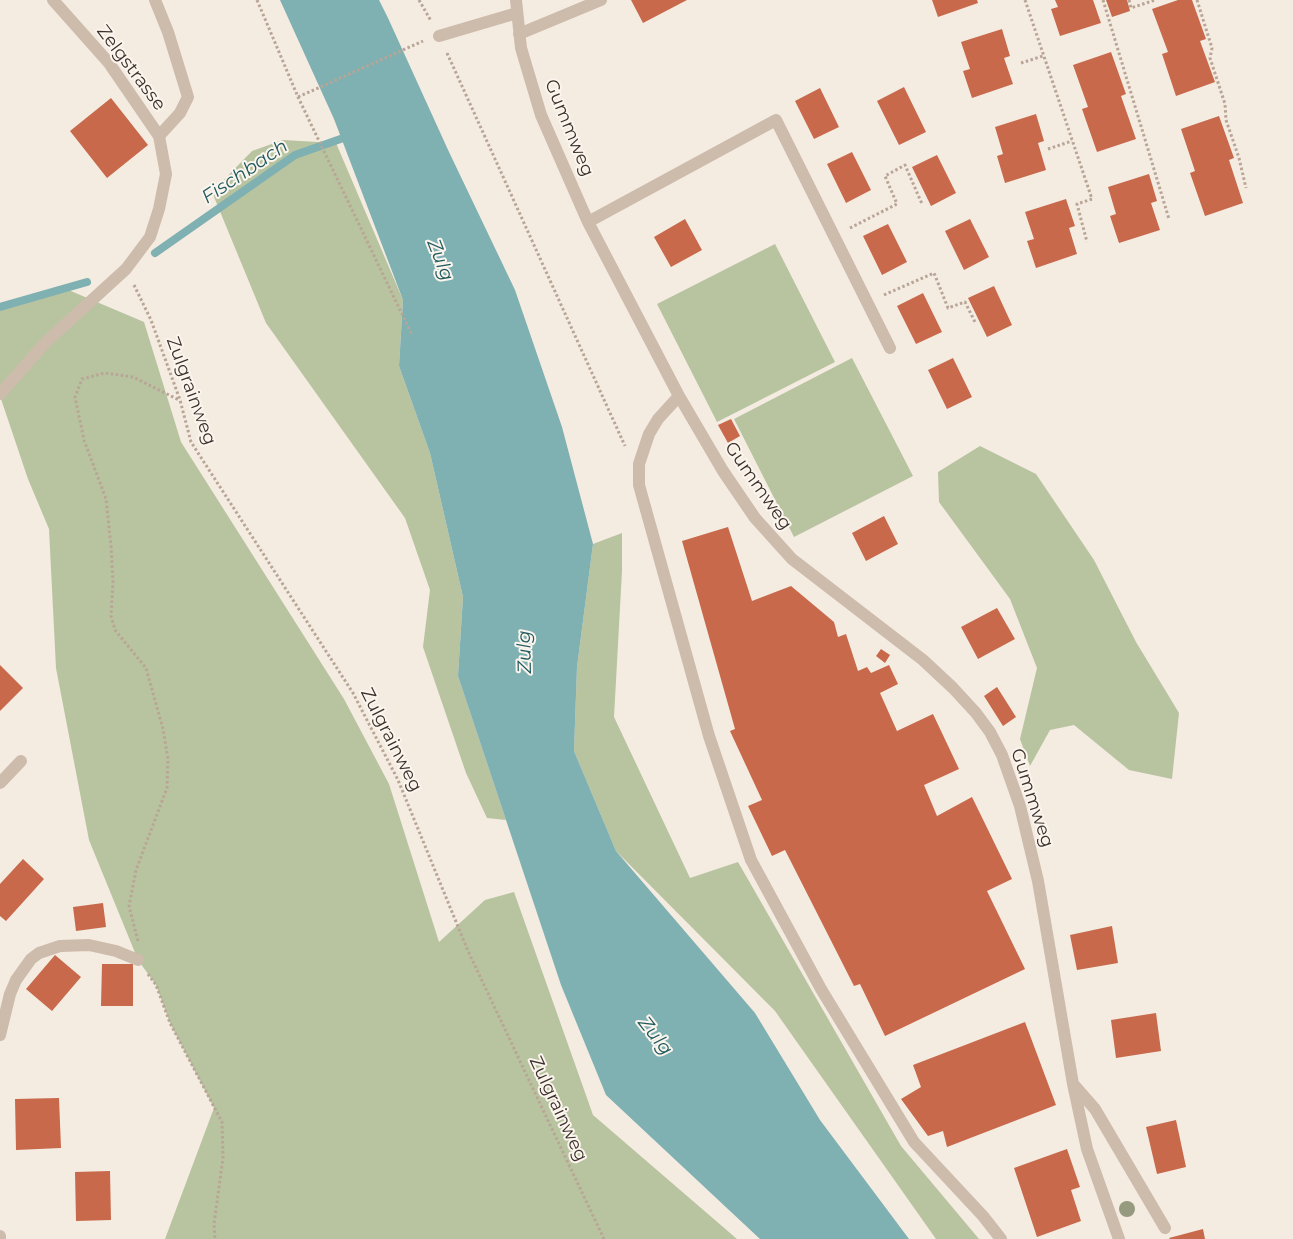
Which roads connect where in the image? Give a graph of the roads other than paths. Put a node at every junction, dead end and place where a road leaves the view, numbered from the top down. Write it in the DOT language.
graph roads {
  1 [pos="53,0"];
  2 [pos="155,0"];
  3 [pos="516,0"];
  4 [pos="601,0"];
  5 [pos="517,13"];
  6 [pos="519,34"];
  7 [pos="439,36"];
  8 [pos="159,136"];
  9 [pos="588,222"];
  10 [pos="890,348"];
  11 [pos="0,394"];
  12 [pos="679,396"];
  13 [pos="21,761"];
  14 [pos="0,783"];
  15 [pos="138,960"];
  16 [pos="0,1035"];
  17 [pos="1073,1084"];
  18 [pos="1165,1228"];
  19 [pos="1000,1239"];
  20 [pos="1119,1239"];
  1 -- 8 [label="street, Zelgstrasse"];
  2 -- 8 [label="street"];
  3 -- 5 [label="street, Gummweg"];
  4 -- 6 [label="street"];
  5 -- 6 [label="street, Gummweg"];
  5 -- 7 [label="street"];
  6 -- 9 [label="street, Gummweg"];
  8 -- 11 [label="street"];
  9 -- 10 [label="street"];
  9 -- 12 [label="street, Gummweg"];
  12 -- 17 [label="street, Gummweg"];
  12 -- 19 [label="street"];
  13 -- 14 [label="street"];
  15 -- 16 [label="street"];
  17 -- 18 [label="street"];
  17 -- 20 [label="street, Gummweg"];
}
